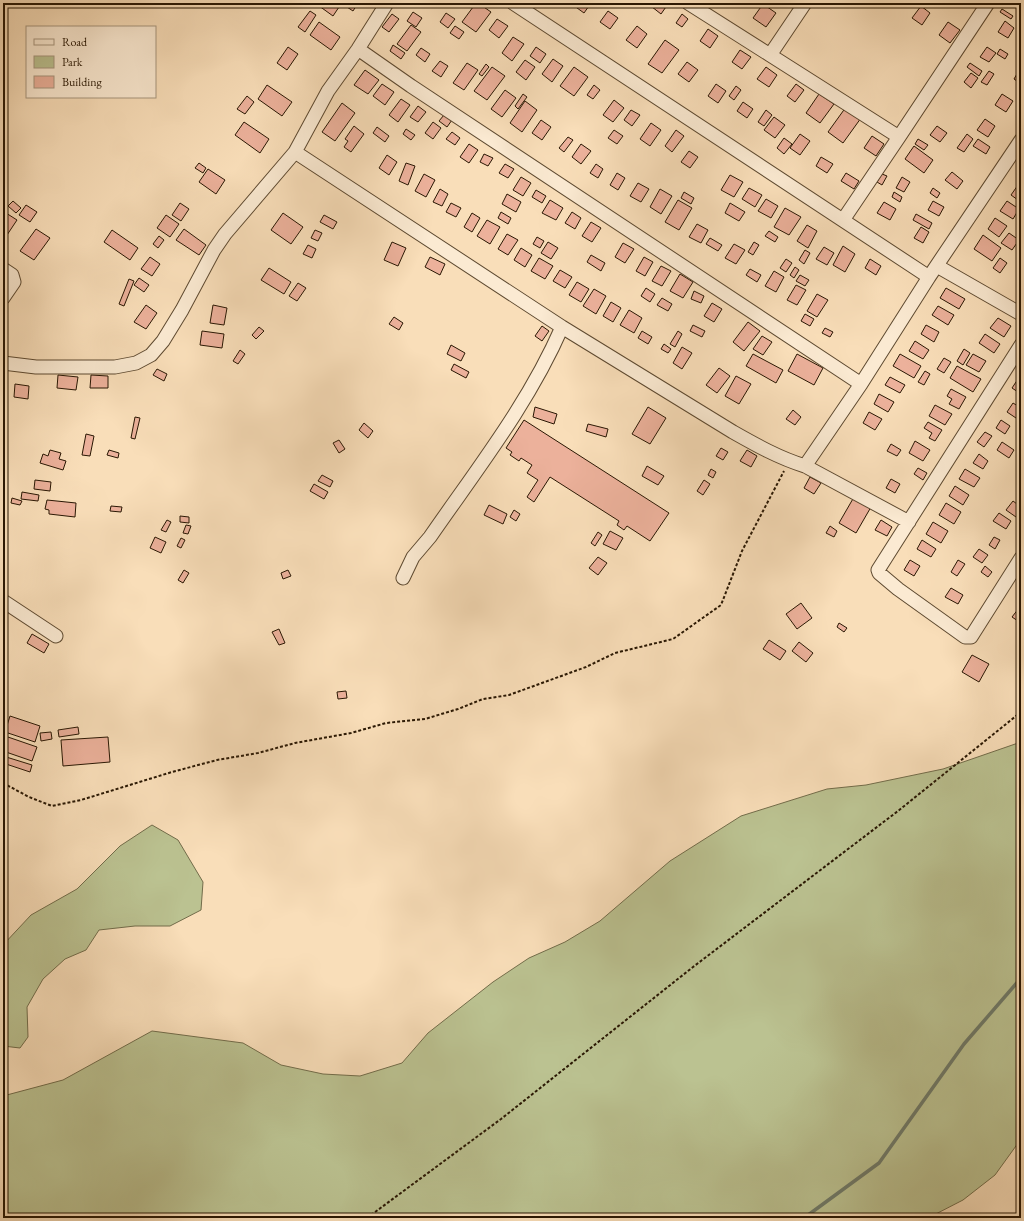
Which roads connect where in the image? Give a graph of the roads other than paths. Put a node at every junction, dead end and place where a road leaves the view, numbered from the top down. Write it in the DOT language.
graph roads {
  1 [pos="387,3"];
  2 [pos="513,3"];
  3 [pos="805,3"];
  4 [pos="988,3"];
  5 [pos="692,4"];
  6 [pos="358,49"];
  7 [pos="770,55"];
  8 [pos="899,137"];
  9 [pos="1021,140"];
  10 [pos="295,152"];
  11 [pos="843,220"];
  12 [pos="937,266"];
  13 [pos="3,269"];
  14 [pos="929,277"];
  15 [pos="3,298"];
  16 [pos="1021,314"];
  17 [pos="562,327"];
  18 [pos="1021,345"];
  19 [pos="3,363"];
  20 [pos="861,384"];
  21 [pos="805,466"];
  22 [pos="909,522"];
  23 [pos="1021,558"];
  24 [pos="403,578"];
  25 [pos="3,601"];
  26 [pos="56,636"];
  1 -- 6 [label="street"];
  2 -- 11 [label="street"];
  3 -- 7 [label="street"];
  4 -- 8 [label="street"];
  5 -- 7 [label="street"];
  6 -- 10 [label="street"];
  6 -- 20 [label="street"];
  7 -- 8 [label="street"];
  8 -- 11 [label="street"];
  9 -- 12 [label="street"];
  10 -- 17 [label="street"];
  10 -- 19 [label="street"];
  11 -- 14 [label="street"];
  12 -- 14 [label="street"];
  12 -- 16 [label="street"];
  13 -- 15 [label="street"];
  14 -- 20 [label="street"];
  17 -- 21 [label="street"];
  17 -- 24 [label="street"];
  18 -- 22 [label="street"];
  20 -- 21 [label="street"];
  21 -- 22 [label="street"];
  22 -- 23 [label="street"];
  25 -- 26 [label="street"];
}
